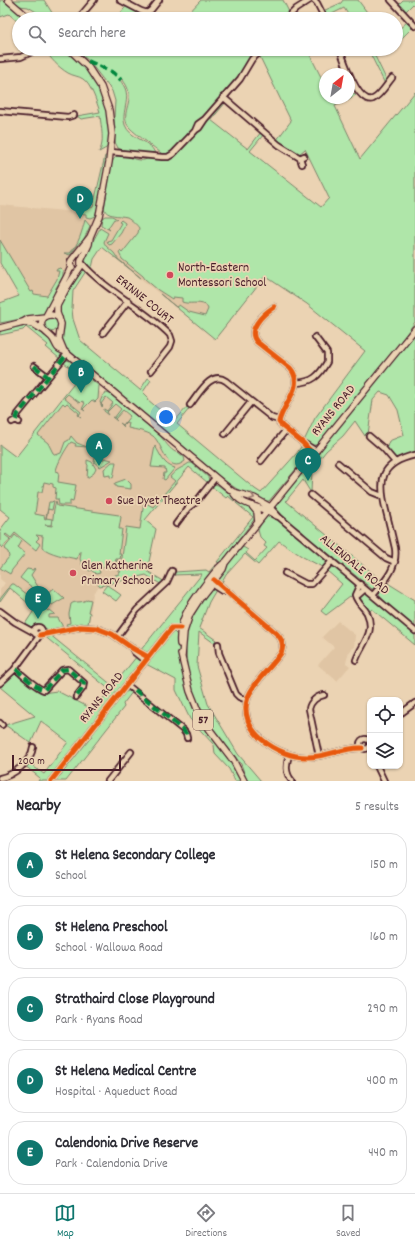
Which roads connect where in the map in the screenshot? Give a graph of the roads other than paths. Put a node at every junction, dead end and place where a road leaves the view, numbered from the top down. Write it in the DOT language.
graph roads {
  1 [pos="8,0"];
  2 [pos="94,0"];
  3 [pos="120,0"];
  4 [pos="159,0"];
  5 [pos="310,0"];
  6 [pos="314,0"];
  7 [pos="391,0"];
  8 [pos="23,12"];
  9 [pos="84,12"];
  10 [pos="144,12"];
  11 [pos="148,12"];
  12 [pos="293,12"];
  13 [pos="322,12"];
  14 [pos="402,12"];
  15 [pos="403,13"];
  16 [pos="415,26"];
  17 [pos="23,56"];
  18 [pos="76,56"];
  19 [pos="255,56"];
  20 [pos="343,56"];
  21 [pos="0,59"];
  22 [pos="392,78"];
  23 [pos="224,98"];
  24 [pos="0,111"];
  25 [pos="74,115"];
  26 [pos="111,152"];
  27 [pos="302,164"];
  28 [pos="90,237"];
  29 [pos="73,259"];
  30 [pos="81,262"];
  31 [pos="71,267"];
  32 [pos="78,269"];
  33 [pos="89,271"];
  34 [pos="128,301"];
  35 [pos="274,307"];
  36 [pos="45,317"];
  37 [pos="59,318"];
  38 [pos="23,322"];
  39 [pos="0,328"];
  40 [pos="60,329"];
  41 [pos="415,329"];
  42 [pos="44,331"];
  43 [pos="103,333"];
  44 [pos="315,337"];
  45 [pos="65,352"];
  46 [pos="34,366"];
  47 [pos="151,371"];
  48 [pos="47,376"];
  49 [pos="296,383"];
  50 [pos="252,402"];
  51 [pos="190,405"];
  52 [pos="279,420"];
  53 [pos="16,421"];
  54 [pos="286,430"];
  55 [pos="225,434"];
  56 [pos="368,436"];
  57 [pos="315,453"];
  58 [pos="415,455"];
  59 [pos="261,461"];
  60 [pos="395,462"];
  61 [pos="338,463"];
  62 [pos="215,478"];
  63 [pos="233,492"];
  64 [pos="311,495"];
  65 [pos="382,496"];
  66 [pos="252,506"];
  67 [pos="268,509"];
  68 [pos="258,522"];
  69 [pos="176,525"];
  70 [pos="332,561"];
  71 [pos="395,562"];
  72 [pos="172,571"];
  73 [pos="285,573"];
  74 [pos="211,581"];
  75 [pos="360,584"];
  76 [pos="365,589"];
  77 [pos="373,595"];
  78 [pos="356,597"];
  79 [pos="0,611"];
  80 [pos="182,630"];
  81 [pos="415,631"];
  82 [pos="38,632"];
  83 [pos="117,637"];
  84 [pos="218,644"];
  85 [pos="147,659"];
  86 [pos="356,660"];
  87 [pos="16,669"];
  88 [pos="0,683"];
  89 [pos="127,684"];
  90 [pos="324,695"];
  91 [pos="76,696"];
  92 [pos="247,700"];
  93 [pos="415,704"];
  94 [pos="403,712"];
  95 [pos="187,738"];
  96 [pos="365,739"];
  97 [pos="33,746"];
  98 [pos="352,748"];
  99 [pos="367,748"];
  100 [pos="367,748"];
  101 [pos="131,752"];
  102 [pos="289,755"];
  103 [pos="319,756"];
  104 [pos="378,769"];
  105 [pos="0,778"];
  106 [pos="51,781"];
  107 [pos="108,781"];
  108 [pos="243,781"];
  109 [pos="292,781"];
  110 [pos="384,781"];
  1 -- 8 [label="main road"];
  2 -- 9 [label="street"];
  3 -- 10 [label="street"];
  4 -- 11 [label="street"];
  5 -- 12 [label="street"];
  6 -- 13 [label="street"];
  7 -- 14 [label="street"];
  15 -- 16 [label="street"];
  17 -- 21 [label="street"];
  18 -- 26 [label="main road"];
  19 -- 23 [label="street"];
  20 -- 22 [label="street"];
  23 -- 26 [label="street"];
  23 -- 27 [label="street"];
  24 -- 25 [label="street"];
  26 -- 28 [label="main road"];
  28 -- 29 [label="main road"];
  28 -- 30 [label="main road"];
  29 -- 30 [label="main road"];
  29 -- 31 [label="main road"];
  30 -- 32 [label="main road"];
  30 -- 33 [label="street, ERINNE COURT"];
  31 -- 32 [label="main road"];
  31 -- 36 [label="main road"];
  32 -- 33 [label="street, ERINNE COURT"];
  32 -- 37 [label="main road"];
  33 -- 34 [label="street, ERINNE COURT"];
  34 -- 43 [label="street"];
  34 -- 47 [label="street, ERINNE COURT"];
  35 -- 49 [label="street"];
  36 -- 37 [label="main road"];
  36 -- 38 [label="main road"];
  36 -- 42 [label="main road"];
  37 -- 40 [label="main road"];
  38 -- 39 [label="main road"];
  38 -- 42 [label="main road"];
  40 -- 42 [label="main road"];
  40 -- 45 [label="main road"];
  41 -- 57 [label="main road, RYANS ROAD / 57"];
  42 -- 45 [label="main road"];
  44 -- 49 [label="street"];
  45 -- 48 [label="street"];
  45 -- 62 [label="main road"];
  46 -- 48 [label="street"];
  48 -- 53 [label="street"];
  49 -- 52 [label="street"];
  50 -- 51 [label="street"];
  50 -- 52 [label="street"];
  50 -- 55 [label="street"];
  52 -- 54 [label="street"];
  54 -- 57 [label="street"];
  54 -- 59 [label="street"];
  56 -- 60 [label="street"];
  57 -- 67 [label="main road, RYANS ROAD / 57"];
  58 -- 60 [label="street"];
  60 -- 65 [label="street"];
  61 -- 65 [label="street"];
  62 -- 63 [label="main road"];
  62 -- 69 [label="street"];
  63 -- 66 [label="main road"];
  63 -- 67 [label="main road, one-way"];
  64 -- 71 [label="street"];
  65 -- 71 [label="street"];
  66 -- 67 [label="main road"];
  66 -- 68 [label="main road"];
  67 -- 68 [label="main road, RYANS ROAD / 57"];
  67 -- 70 [label="street, ALLENDALE ROAD"];
  68 -- 74 [label="main road, RYANS ROAD / 57"];
  70 -- 73 [label="street"];
  70 -- 75 [label="street, ALLENDALE ROAD"];
  71 -- 77 [label="street"];
  72 -- 83 [label="street"];
  74 -- 80 [label="main road, RYANS ROAD / 57"];
  74 -- 92 [label="street"];
  75 -- 76 [label="street, ALLENDALE ROAD"];
  75 -- 78 [label="street"];
  76 -- 77 [label="street, ALLENDALE ROAD"];
  76 -- 78 [label="street"];
  77 -- 81 [label="street, ALLENDALE ROAD"];
  78 -- 86 [label="street"];
  79 -- 82 [label="street"];
  80 -- 85 [label="street, RYANS ROAD"];
  80 -- 108 [label="main road, 57"];
  82 -- 83 [label="street"];
  82 -- 87 [label="street"];
  83 -- 85 [label="street"];
  84 -- 92 [label="street"];
  85 -- 89 [label="street, RYANS ROAD"];
  87 -- 88 [label="street"];
  87 -- 91 [label="street"];
  89 -- 95 [label="street"];
  89 -- 106 [label="street, RYANS ROAD"];
  90 -- 103 [label="street"];
  92 -- 102 [label="street"];
  93 -- 94 [label="street"];
  96 -- 98 [label="street"];
  96 -- 99 [label="street"];
  97 -- 105 [label="street"];
  98 -- 100 [label="street"];
  98 -- 103 [label="street"];
  101 -- 107 [label="street"];
  102 -- 103 [label="street"];
  102 -- 109 [label="street"];
  104 -- 110 [label="street"];
}
